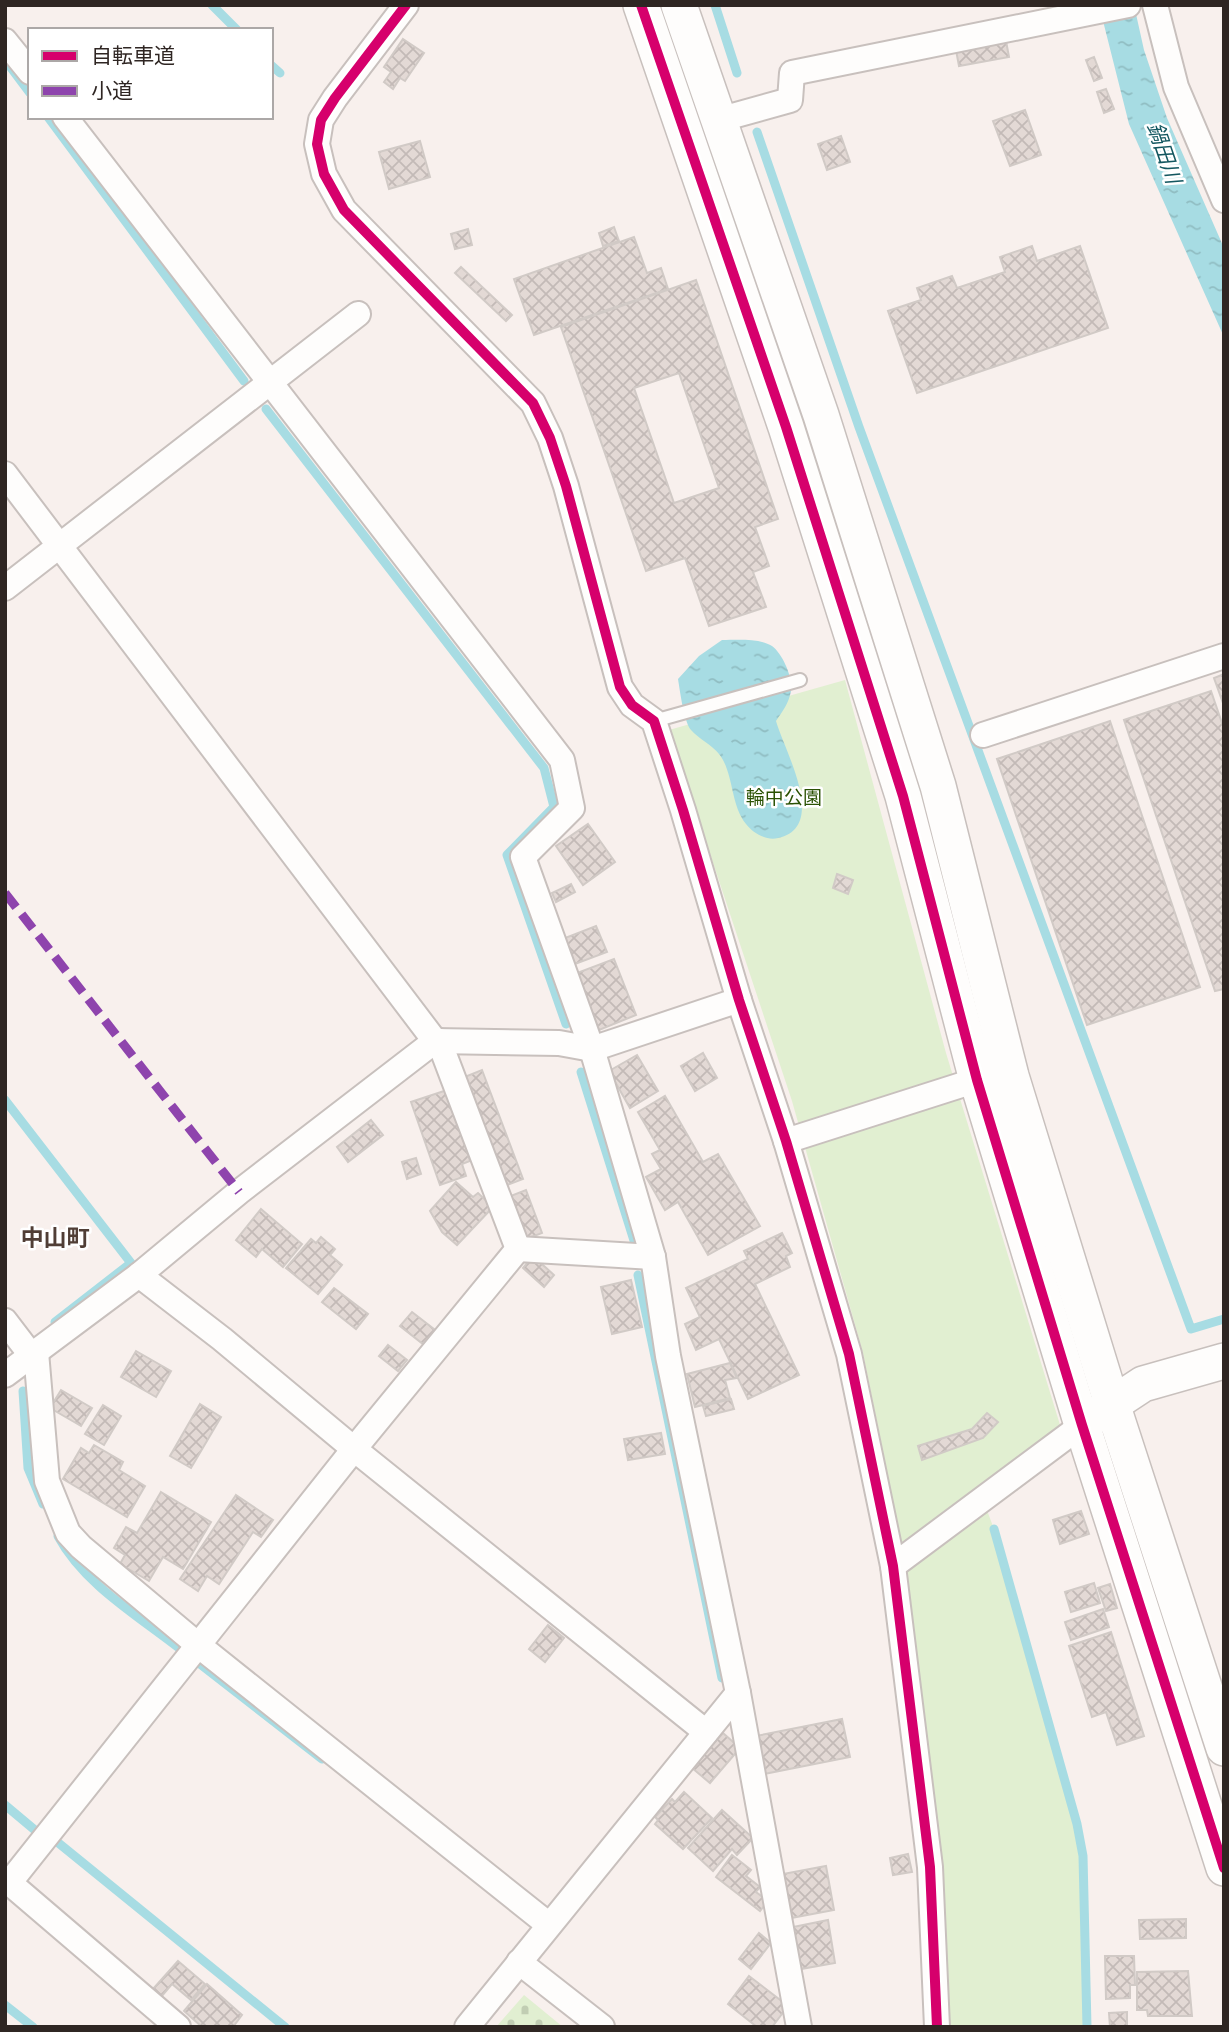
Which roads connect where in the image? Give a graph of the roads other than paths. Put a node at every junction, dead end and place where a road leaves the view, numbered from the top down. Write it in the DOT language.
graph roads {
  1 [pos="406,5"];
  2 [pos="641,5"];
  3 [pos="679,5"];
  4 [pos="1128,5"];
  5 [pos="1155,5"];
  6 [pos="5,41"];
  7 [pos="28,70"];
  8 [pos="67,119"];
  9 [pos="719,120"];
  10 [pos="1224,200"];
  11 [pos="358,314"];
  12 [pos="270,382"];
  13 [pos="5,474"];
  14 [pos="61,545"];
  15 [pos="5,587"];
  16 [pos="1224,656"];
  17 [pos="800,680"];
  18 [pos="664,719"];
  19 [pos="983,736"];
  20 [pos="739,1000"];
  21 [pos="437,1041"];
  22 [pos="593,1049"];
  23 [pos="977,1080"];
  24 [pos="786,1140"];
  25 [pos="518,1249"];
  26 [pos="653,1257"];
  27 [pos="139,1275"];
  28 [pos="5,1321"];
  29 [pos="34,1354"];
  30 [pos="1224,1361"];
  31 [pos="5,1375"];
  32 [pos="1112,1404"];
  33 [pos="1082,1425"];
  34 [pos="354,1449"];
  35 [pos="893,1566"];
  36 [pos="198,1645"];
  37 [pos="738,1693"];
  38 [pos="706,1732"];
  39 [pos="1224,1748"];
  40 [pos="1224,1868"];
  41 [pos="7,1880"];
  42 [pos="549,1925"];
  43 [pos="519,1962"];
  44 [pos="178,2027"];
  45 [pos="467,2027"];
  46 [pos="602,2027"];
  47 [pos="799,2027"];
  48 [pos="937,2027"];
  1 -- 18 [label="street"];
  2 -- 23 [label="street"];
  3 -- 9 [label="street"];
  4 -- 9 [label="street"];
  5 -- 10 [label="street"];
  6 -- 7 [label="street"];
  8 -- 12 [label="street"];
  9 -- 32 [label="street"];
  11 -- 12 [label="street"];
  12 -- 14 [label="street"];
  12 -- 22 [label="street"];
  13 -- 14 [label="street"];
  14 -- 15 [label="street"];
  14 -- 21 [label="street"];
  16 -- 19 [label="street"];
  17 -- 18 [label="lane"];
  18 -- 20 [label="street"];
  20 -- 22 [label="street"];
  20 -- 24 [label="street"];
  21 -- 22 [label="street"];
  21 -- 25 [label="street"];
  21 -- 27 [label="street"];
  22 -- 26 [label="street"];
  23 -- 24 [label="street"];
  23 -- 33 [label="street"];
  24 -- 35 [label="street"];
  25 -- 26 [label="street"];
  25 -- 34 [label="street"];
  26 -- 37 [label="street"];
  27 -- 29 [label="street"];
  27 -- 34 [label="street"];
  28 -- 29 [label="street"];
  29 -- 31 [label="street"];
  29 -- 36 [label="street"];
  30 -- 32 [label="street"];
  32 -- 33 [label="street"];
  32 -- 39 [label="street"];
  33 -- 35 [label="street"];
  33 -- 40 [label="street"];
  34 -- 36 [label="street"];
  34 -- 38 [label="street"];
  35 -- 48 [label="street"];
  36 -- 41 [label="street"];
  36 -- 42 [label="street"];
  37 -- 38 [label="street"];
  37 -- 47 [label="street"];
  38 -- 42 [label="street"];
  41 -- 44 [label="street"];
  42 -- 43 [label="street"];
  43 -- 45 [label="street"];
  43 -- 46 [label="street"];
}
